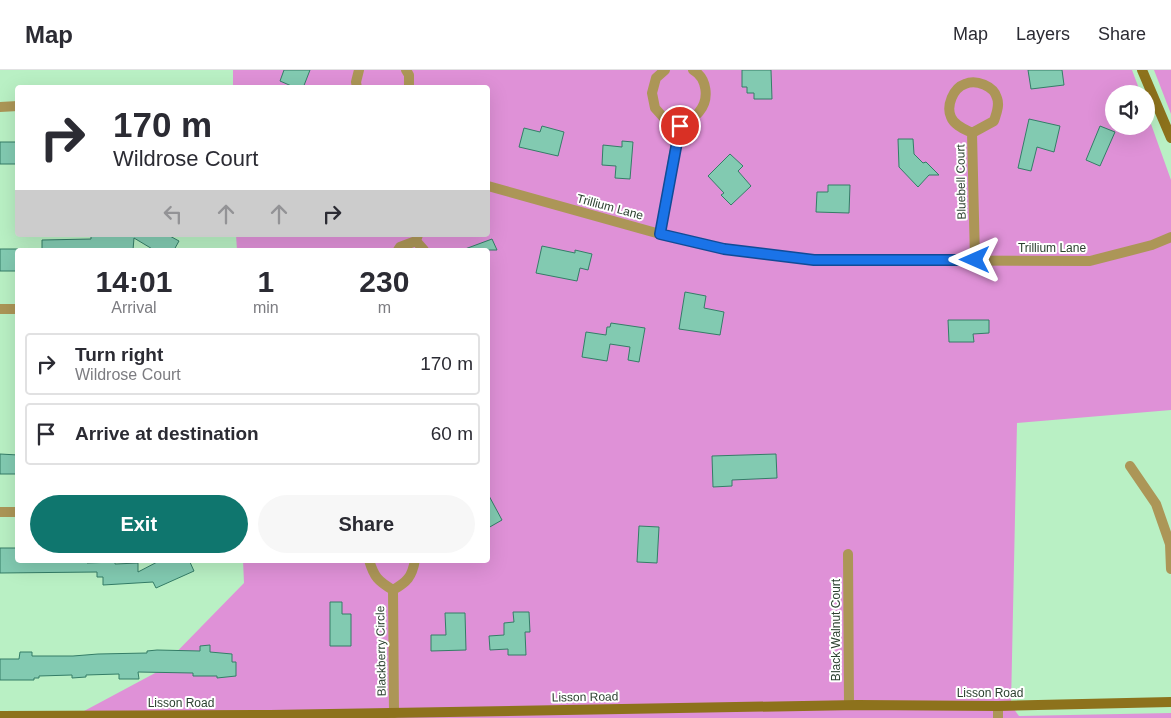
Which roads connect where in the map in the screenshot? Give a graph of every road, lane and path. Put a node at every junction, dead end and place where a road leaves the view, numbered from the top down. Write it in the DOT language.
graph roads {
  1 [pos="359,70"];
  2 [pos="406,70"];
  3 [pos="666,70"];
  4 [pos="693,70"];
  5 [pos="1142,70"];
  6 [pos="356,85"];
  7 [pos="409,85"];
  8 [pos="15,106"];
  9 [pos="0,107"];
  10 [pos="680,126"];
  11 [pos="972,133"];
  12 [pos="1171,138"];
  13 [pos="490,187"];
  14 [pos="660,234"];
  15 [pos="1171,236"];
  16 [pos="417,238"];
  17 [pos="399,248"];
  18 [pos="975,260"];
  19 [pos="0,309"];
  20 [pos="15,309"];
  21 [pos="1130,466"];
  22 [pos="0,512"];
  23 [pos="15,512"];
  24 [pos="848,554"];
  25 [pos="370,563"];
  26 [pos="415,563"];
  27 [pos="1171,569"];
  28 [pos="393,590"];
  29 [pos="1171,702"];
  30 [pos="849,705"];
  31 [pos="998,706"];
  32 [pos="394,713"];
  33 [pos="0,716"];
  34 [pos="270,717"];
  35 [pos="998,718"];
  1 -- 6 [label="street"];
  2 -- 7 [label="street"];
  3 -- 10 [label="street"];
  4 -- 10 [label="street"];
  5 -- 12 [label="street"];
  8 -- 9 [label="street"];
  10 -- 14 [label="street"];
  11 -- 11 [label="street, Bluebell Court"];
  11 -- 18 [label="street, Bluebell Court"];
  13 -- 14 [label="street, Trillium Lane"];
  14 -- 18 [label="street, Trillium Lane"];
  15 -- 18 [label="street, Trillium Lane"];
  16 -- 17 [label="street"];
  19 -- 20 [label="street"];
  21 -- 27 [label="street"];
  22 -- 23 [label="street"];
  24 -- 30 [label="street, Black Walnut Court"];
  25 -- 28 [label="street, Blackberry Circle"];
  26 -- 28 [label="street, Blackberry Circle"];
  28 -- 32 [label="street, Blackberry Circle"];
  29 -- 31 [label="street, Lisson Road"];
  30 -- 31 [label="street, Lisson Road"];
  30 -- 32 [label="street, Lisson Road"];
  31 -- 35 [label="street"];
  32 -- 34 [label="street, Lisson Road"];
  33 -- 34 [label="street, Lisson Road"];
}
